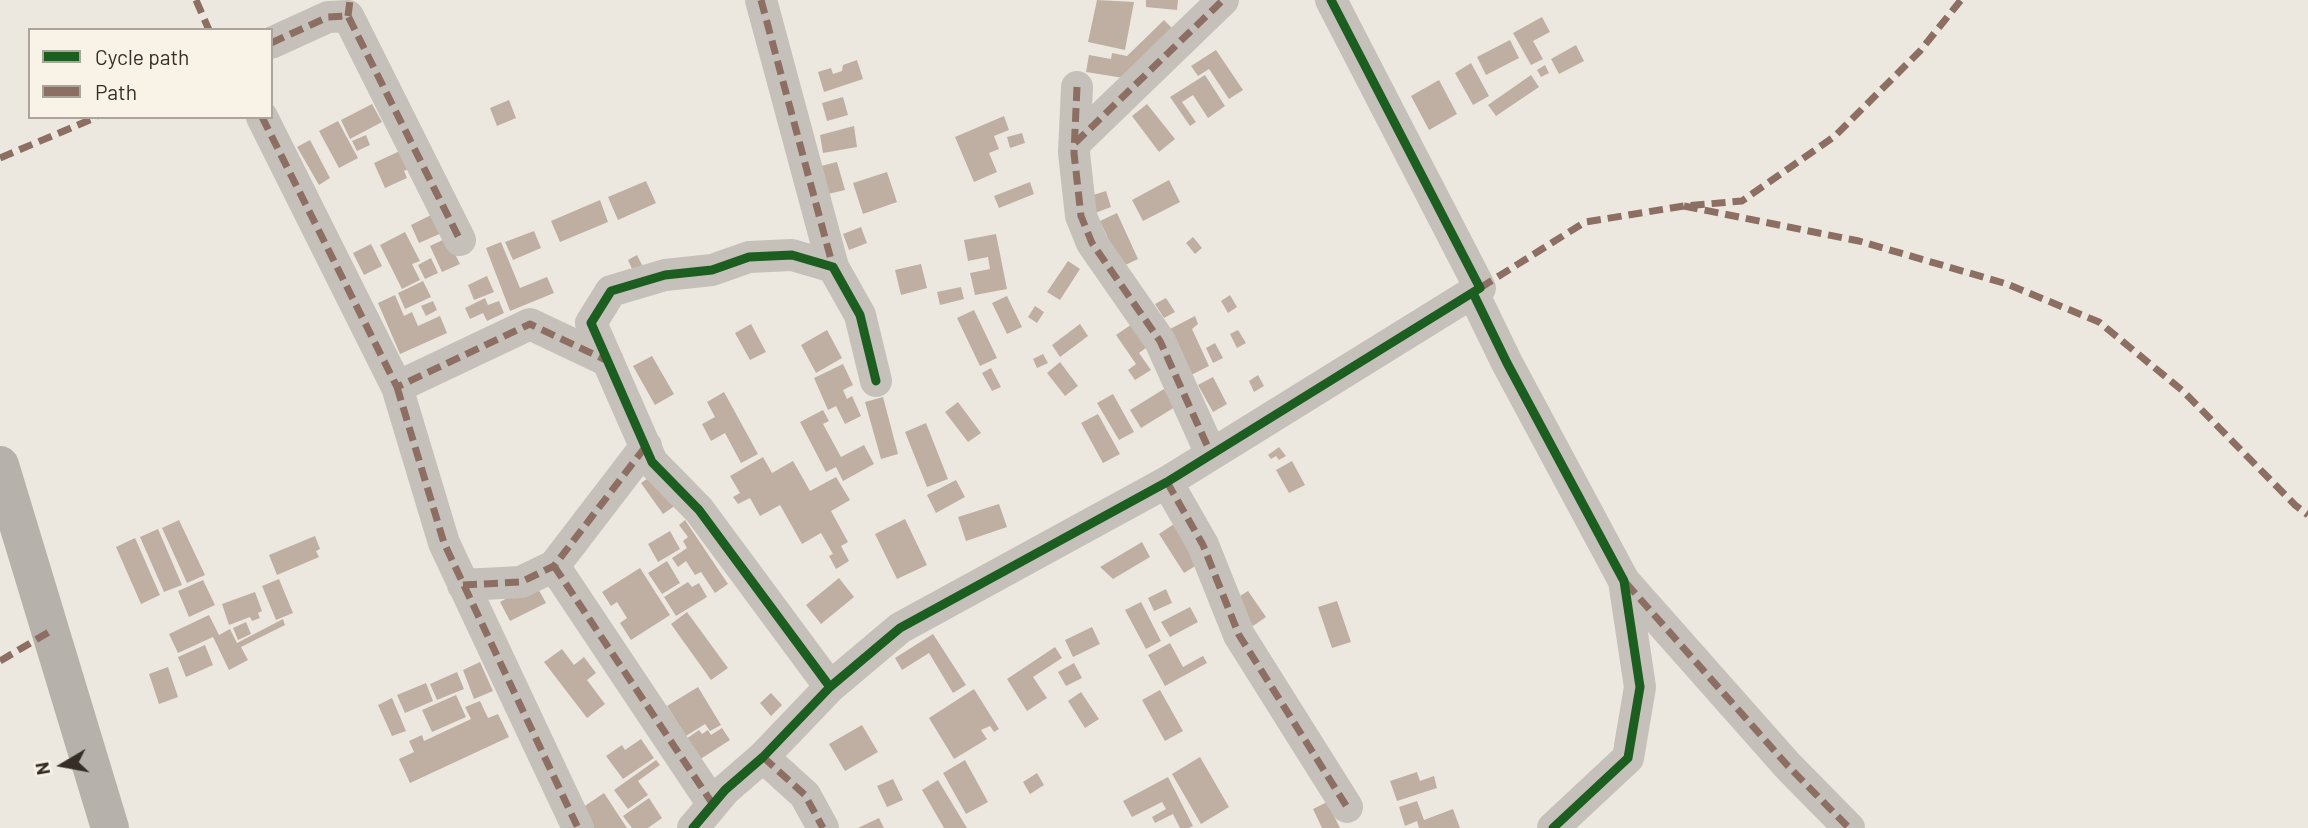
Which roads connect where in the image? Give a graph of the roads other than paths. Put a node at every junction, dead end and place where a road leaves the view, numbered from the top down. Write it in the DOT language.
graph roads {
  1 [pos="761,0"];
  2 [pos="1223,0"];
  3 [pos="1331,0"];
  4 [pos="349,8"];
  5 [pos="273,42"];
  6 [pos="1077,87"];
  7 [pos="263,119"];
  8 [pos="1075,143"];
  9 [pos="460,240"];
  10 [pos="833,267"];
  11 [pos="1473,293"];
  12 [pos="608,360"];
  13 [pos="876,382"];
  14 [pos="397,387"];
  15 [pos="646,446"];
  16 [pos="1212,454"];
  17 [pos="0,465"];
  18 [pos="1167,482"];
  19 [pos="554,566"];
  20 [pos="1624,581"];
  21 [pos="463,585"];
  22 [pos="830,687"];
  23 [pos="763,757"];
  24 [pos="712,803"];
  25 [pos="1347,807"];
  26 [pos="110,828"];
  27 [pos="578,828"];
  28 [pos="693,828"];
  29 [pos="823,828"];
  30 [pos="1553,828"];
  31 [pos="1849,828"];
  1 -- 10 [label="street"];
  2 -- 8 [label="street"];
  3 -- 11 [label="street"];
  4 -- 5 [label="street"];
  4 -- 9 [label="street"];
  6 -- 8 [label="street"];
  7 -- 14 [label="street"];
  8 -- 16 [label="street"];
  10 -- 12 [label="street"];
  10 -- 13 [label="street"];
  11 -- 16 [label="street"];
  11 -- 20 [label="street"];
  12 -- 14 [label="street"];
  12 -- 15 [label="street"];
  14 -- 21 [label="street"];
  15 -- 19 [label="street"];
  15 -- 22 [label="street"];
  16 -- 18 [label="street"];
  17 -- 26 [label="main road"];
  18 -- 22 [label="street"];
  18 -- 25 [label="street"];
  19 -- 21 [label="street"];
  19 -- 24 [label="street"];
  20 -- 30 [label="street"];
  20 -- 31 [label="street"];
  21 -- 27 [label="street"];
  22 -- 23 [label="street"];
  23 -- 24 [label="street"];
  23 -- 29 [label="street"];
  24 -- 28 [label="street"];
}
